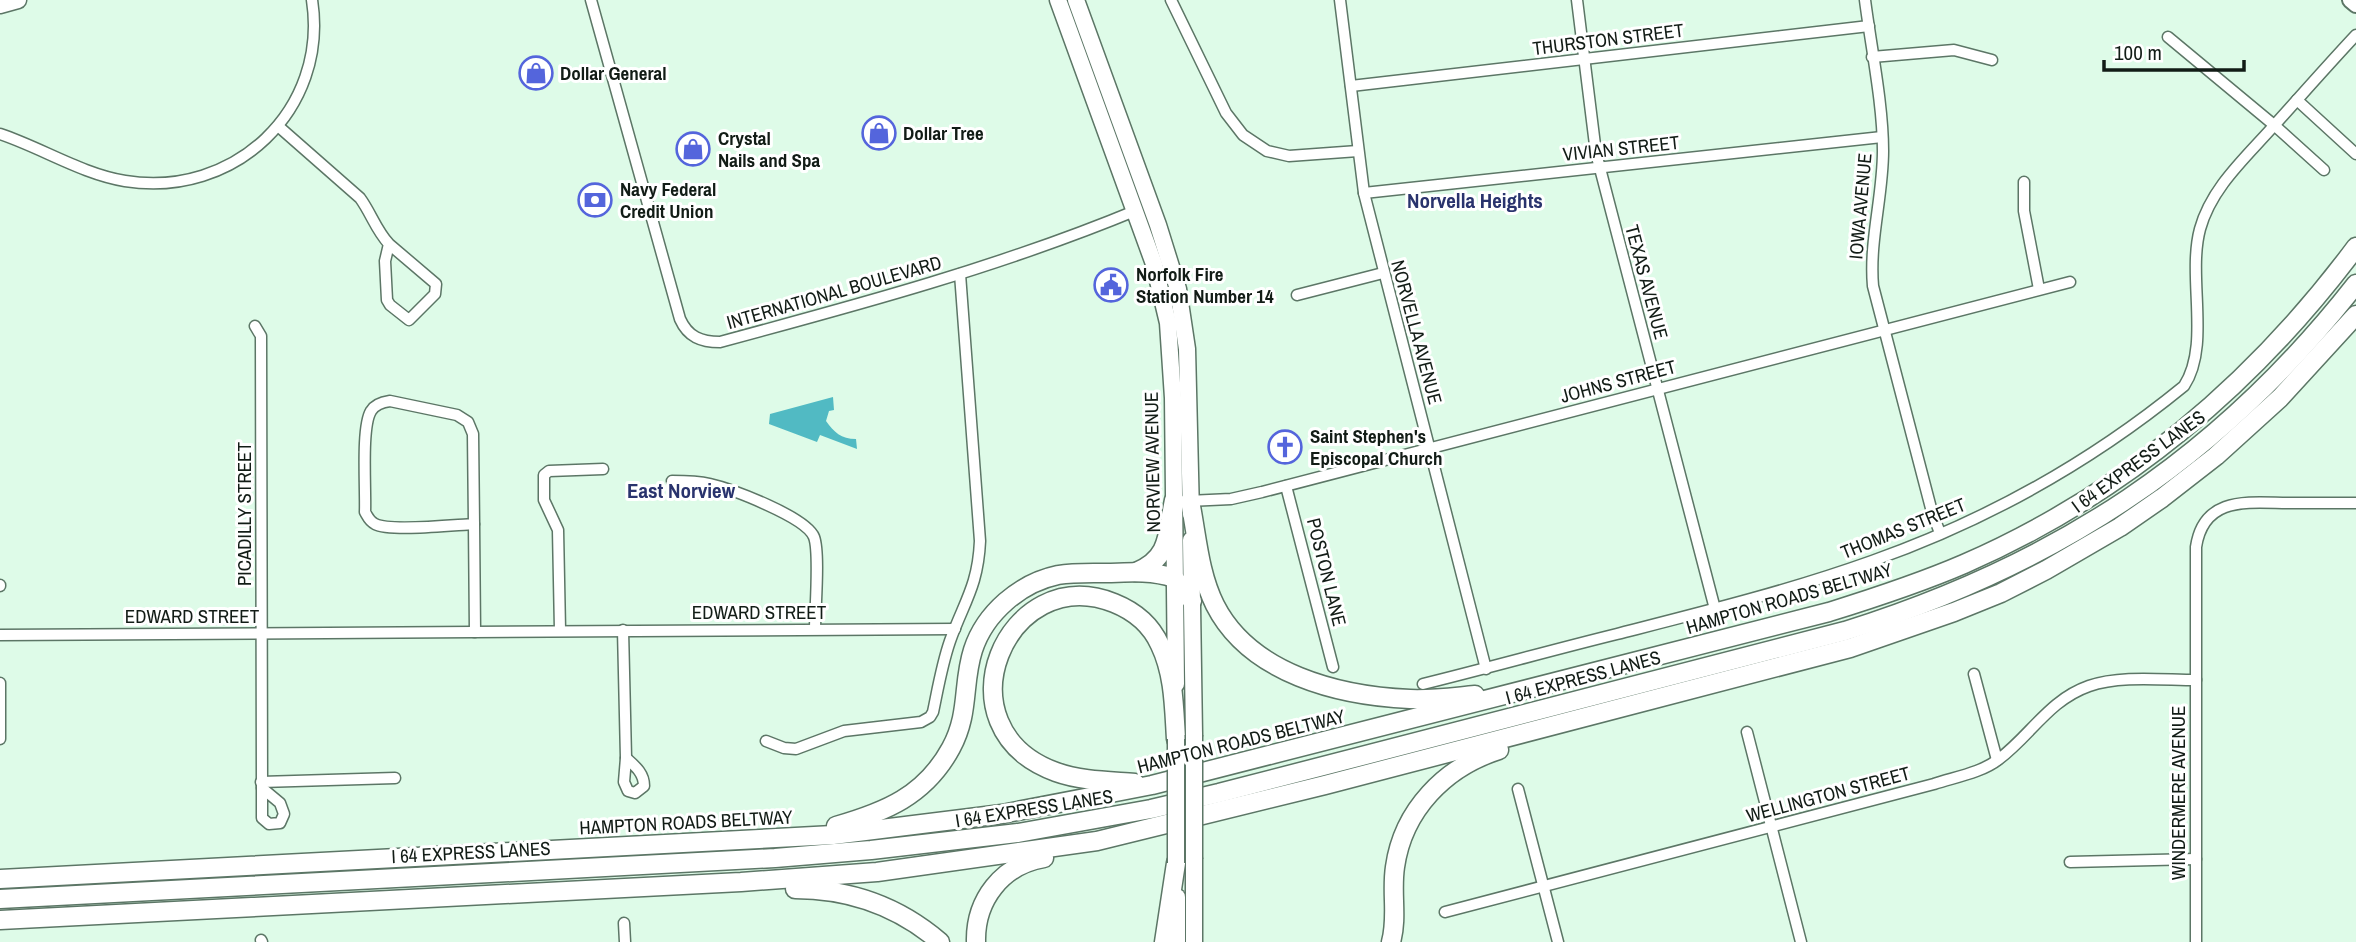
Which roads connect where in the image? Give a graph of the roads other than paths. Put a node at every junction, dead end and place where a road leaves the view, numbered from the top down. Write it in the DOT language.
graph roads {
  1 [pos="18,0"];
  2 [pos="312,0"];
  3 [pos="591,0"];
  4 [pos="1058,0"];
  5 [pos="1076,0"];
  6 [pos="1184,0"];
  7 [pos="1340,0"];
  8 [pos="1577,0"];
  9 [pos="1865,0"];
  10 [pos="2350,0"];
  11 [pos="1171,1"];
  12 [pos="0,5"];
  13 [pos="2356,5"];
  14 [pos="1868,26"];
  15 [pos="2356,35"];
  16 [pos="2168,37"];
  17 [pos="1872,57"];
  18 [pos="1584,59"];
  19 [pos="1992,60"];
  20 [pos="1351,86"];
  21 [pos="2297,100"];
  22 [pos="2274,125"];
  23 [pos="278,126"];
  24 [pos="0,134"];
  25 [pos="1882,137"];
  26 [pos="1358,150"];
  27 [pos="2356,154"];
  28 [pos="1599,167"];
  29 [pos="2324,170"];
  30 [pos="2024,182"];
  31 [pos="1364,193"];
  32 [pos="1151,204"];
  33 [pos="1135,211"];
  34 [pos="389,244"];
  35 [pos="2356,247"];
  36 [pos="1383,273"];
  37 [pos="960,274"];
  38 [pos="2070,282"];
  39 [pos="2356,284"];
  40 [pos="2039,289"];
  41 [pos="1297,295"];
  42 [pos="2356,315"];
  43 [pos="255,326"];
  44 [pos="1884,330"];
  45 [pos="1657,389"];
  46 [pos="1430,447"];
  47 [pos="603,469"];
  48 [pos="672,481"];
  49 [pos="1286,485"];
  50 [pos="1182,500"];
  51 [pos="2356,503"];
  52 [pos="474,524"];
  53 [pos="1940,533"];
  54 [pos="1134,572"];
  55 [pos="1174,578"];
  56 [pos="1192,601"];
  57 [pos="1715,609"];
  58 [pos="815,629"];
  59 [pos="955,629"];
  60 [pos="560,630"];
  61 [pos="623,630"];
  62 [pos="475,632"];
  63 [pos="261,633"];
  64 [pos="0,635"];
  65 [pos="1333,667"];
  66 [pos="1486,669"];
  67 [pos="1974,674"];
  68 [pos="2196,680"];
  69 [pos="0,682"];
  70 [pos="1423,684"];
  71 [pos="1524,691"];
  72 [pos="1530,732"];
  73 [pos="1747,732"];
  74 [pos="1185,737"];
  75 [pos="0,739"];
  76 [pos="766,741"];
  77 [pos="626,758"];
  78 [pos="1997,760"];
  79 [pos="395,778"];
  80 [pos="1152,785"];
  81 [pos="1518,789"];
  82 [pos="1771,827"];
  83 [pos="795,837"];
  84 [pos="1097,841"];
  85 [pos="2196,859"];
  86 [pos="2070,862"];
  87 [pos="1176,863"];
  88 [pos="0,878"];
  89 [pos="1544,886"];
  90 [pos="627,887"];
  91 [pos="0,899"];
  92 [pos="1445,912"];
  93 [pos="0,920"];
  94 [pos="624,923"];
  95 [pos="625,942"];
  96 [pos="940,942"];
  97 [pos="976,942"];
  98 [pos="1164,942"];
  99 [pos="1177,942"];
  100 [pos="1194,942"];
  101 [pos="1391,942"];
  102 [pos="1558,942"];
  103 [pos="1801,942"];
  104 [pos="2196,942"];
  1 -- 12 [label="main road"];
  2 -- 23 [label="street"];
  3 -- 37 [label="street, INTERNATIONAL BOULEVARD"];
  4 -- 33 [label="main road, NORVIEW AVENUE"];
  5 -- 32 [label="main road, NORVIEW AVENUE"];
  6 -- 11 [label="street"];
  7 -- 20 [label="street, NORVELLA AVENUE"];
  8 -- 18 [label="street, TEXAS AVENUE"];
  9 -- 14 [label="street, IOWA AVENUE"];
  10 -- 13 [label="main road"];
  11 -- 26 [label="street"];
  14 -- 17 [label="street, IOWA AVENUE"];
  14 -- 18 [label="street, THURSTON STREET"];
  15 -- 21 [label="street"];
  16 -- 22 [label="street"];
  17 -- 19 [label="street"];
  17 -- 25 [label="street, IOWA AVENUE"];
  18 -- 20 [label="street, THURSTON STREET"];
  18 -- 28 [label="street, TEXAS AVENUE"];
  20 -- 26 [label="street, NORVELLA AVENUE"];
  21 -- 22 [label="street"];
  21 -- 27 [label="street"];
  22 -- 29 [label="street"];
  22 -- 53 [label="street, THOMAS STREET"];
  23 -- 24 [label="street"];
  23 -- 34 [label="street"];
  25 -- 28 [label="street, VIVIAN STREET"];
  25 -- 44 [label="street, IOWA AVENUE"];
  26 -- 31 [label="street, NORVELLA AVENUE"];
  28 -- 31 [label="street, VIVIAN STREET"];
  28 -- 45 [label="street, TEXAS AVENUE"];
  30 -- 40 [label="street"];
  31 -- 36 [label="street, NORVELLA AVENUE"];
  32 -- 33 [label="street"];
  32 -- 50 [label="main road, NORVIEW AVENUE"];
  33 -- 37 [label="street"];
  33 -- 50 [label="main road, NORVIEW AVENUE"];
  34 -- 34 [label="street"];
  35 -- 71 [label="highway, HAMPTON ROADS BELTWAY"];
  36 -- 41 [label="street"];
  36 -- 46 [label="street, NORVELLA AVENUE"];
  37 -- 59 [label="street"];
  38 -- 40 [label="street, JOHNS STREET"];
  39 -- 91 [label="highway, I 64 EXPRESS LANES"];
  40 -- 44 [label="street, JOHNS STREET"];
  42 -- 72 [label="highway"];
  43 -- 63 [label="street, PICADILLY STREET"];
  44 -- 45 [label="street, JOHNS STREET"];
  44 -- 53 [label="street, IOWA AVENUE"];
  45 -- 46 [label="street, JOHNS STREET"];
  45 -- 57 [label="street, TEXAS AVENUE"];
  46 -- 49 [label="street, JOHNS STREET"];
  46 -- 66 [label="street, NORVELLA AVENUE"];
  47 -- 60 [label="street"];
  48 -- 58 [label="street"];
  49 -- 50 [label="street, JOHNS STREET"];
  49 -- 65 [label="street, POSTON LANE"];
  50 -- 54 [label="highway"];
  50 -- 55 [label="main road, NORVIEW AVENUE"];
  50 -- 56 [label="main road, NORVIEW AVENUE"];
  50 -- 71 [label="highway"];
  51 -- 68 [label="street, WINDERMERE AVENUE"];
  52 -- 52 [label="street"];
  52 -- 62 [label="street"];
  53 -- 57 [label="street, THOMAS STREET"];
  54 -- 55 [label="highway"];
  54 -- 83 [label="highway"];
  55 -- 56 [label="highway"];
  55 -- 74 [label="main road, NORVIEW AVENUE"];
  56 -- 74 [label="main road, NORVIEW AVENUE"];
  57 -- 66 [label="street, THOMAS STREET"];
  58 -- 59 [label="street, EDWARD STREET"];
  58 -- 61 [label="street, EDWARD STREET"];
  59 -- 76 [label="street"];
  60 -- 61 [label="street, EDWARD STREET"];
  60 -- 62 [label="street, EDWARD STREET"];
  61 -- 77 [label="street"];
  62 -- 63 [label="street, EDWARD STREET"];
  63 -- 64 [label="street, EDWARD STREET"];
  63 -- 79 [label="street, PICADILLY STREET"];
  66 -- 70 [label="street, THOMAS STREET"];
  67 -- 78 [label="street"];
  68 -- 78 [label="street, WELLINGTON STREET"];
  68 -- 85 [label="street, WINDERMERE AVENUE"];
  69 -- 75 [label="street"];
  71 -- 80 [label="highway, HAMPTON ROADS BELTWAY"];
  72 -- 84 [label="highway"];
  72 -- 101 [label="highway"];
  73 -- 82 [label="street"];
  74 -- 80 [label="highway"];
  74 -- 87 [label="main road, NORVIEW AVENUE, bridge"];
  74 -- 100 [label="main road, NORVIEW AVENUE, bridge"];
  78 -- 82 [label="street, WELLINGTON STREET"];
  80 -- 83 [label="highway, HAMPTON ROADS BELTWAY"];
  81 -- 89 [label="street"];
  82 -- 89 [label="street, WELLINGTON STREET"];
  82 -- 103 [label="street"];
  83 -- 88 [label="highway, HAMPTON ROADS BELTWAY"];
  84 -- 90 [label="highway"];
  84 -- 97 [label="highway"];
  85 -- 86 [label="street"];
  85 -- 104 [label="street, WINDERMERE AVENUE"];
  87 -- 98 [label="highway"];
  87 -- 99 [label="main road, NORVIEW AVENUE"];
  89 -- 92 [label="street, WELLINGTON STREET"];
  89 -- 102 [label="street"];
  90 -- 93 [label="highway"];
  90 -- 96 [label="highway"];
  94 -- 95 [label="street"];
}
